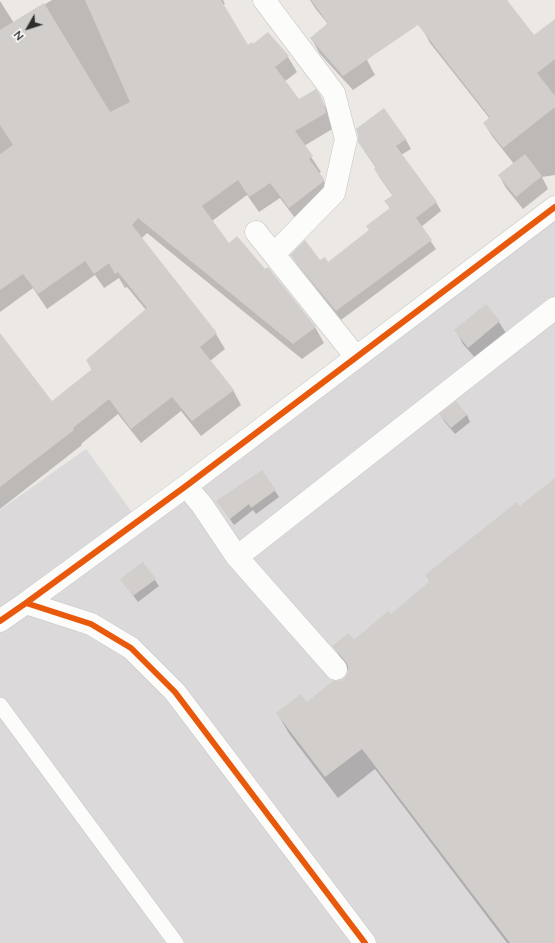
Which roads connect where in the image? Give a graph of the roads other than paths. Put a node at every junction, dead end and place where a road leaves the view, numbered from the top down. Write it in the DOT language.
graph roads {
  1 [pos="264,0"];
  2 [pos="555,207"];
  3 [pos="256,232"];
  4 [pos="274,254"];
  5 [pos="555,308"];
  6 [pos="356,358"];
  7 [pos="186,486"];
  8 [pos="237,557"];
  9 [pos="26,603"];
  10 [pos="0,621"];
  11 [pos="336,669"];
  12 [pos="0,705"];
  13 [pos="176,943"];
  14 [pos="364,943"];
  1 -- 4 [label="street"];
  2 -- 6 [label="street"];
  3 -- 4 [label="street"];
  4 -- 6 [label="street"];
  5 -- 8 [label="street"];
  6 -- 7 [label="street"];
  7 -- 8 [label="street"];
  7 -- 9 [label="street"];
  8 -- 11 [label="street"];
  9 -- 10 [label="street"];
  9 -- 14 [label="street"];
  12 -- 13 [label="lane"];
}
